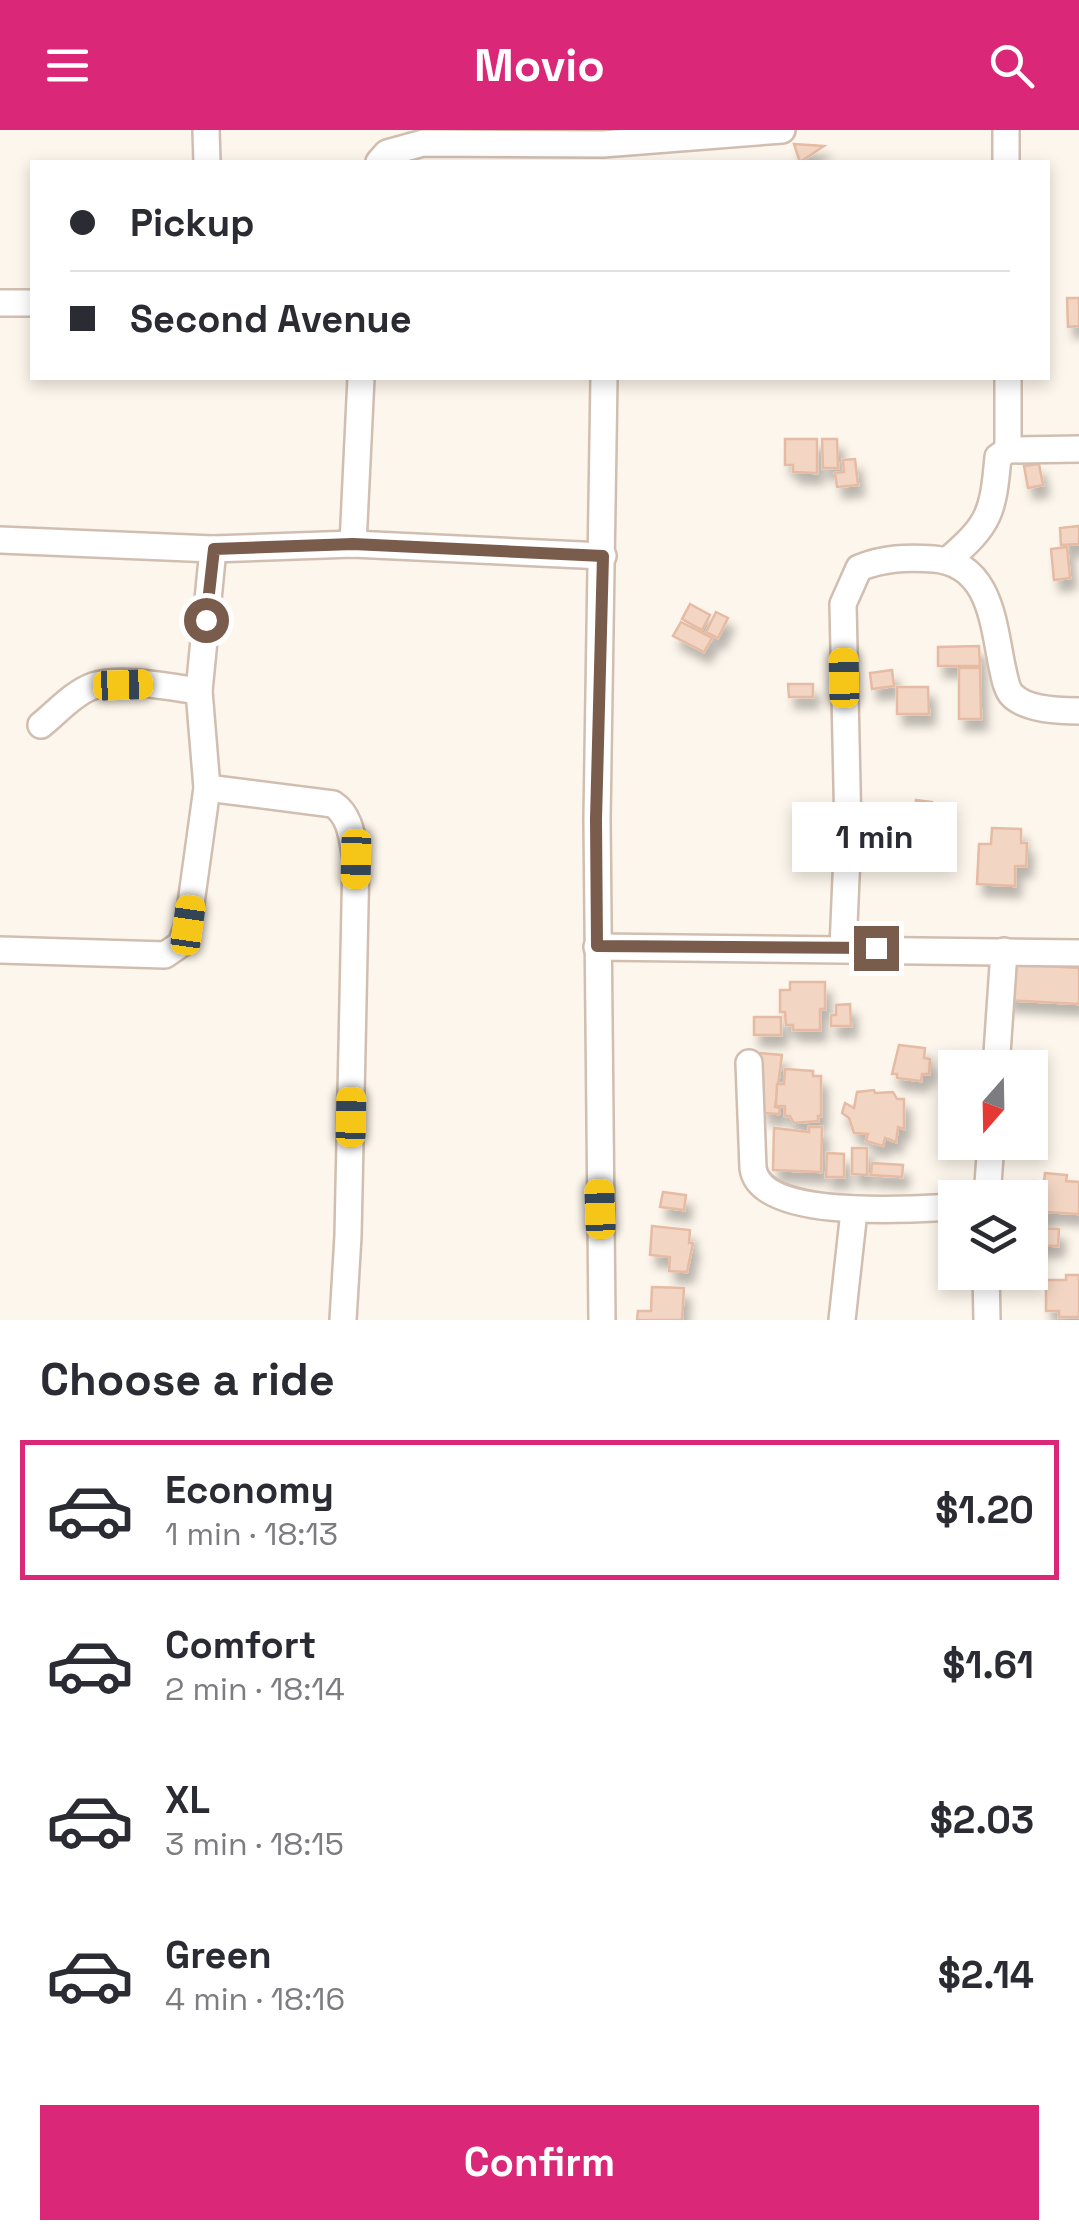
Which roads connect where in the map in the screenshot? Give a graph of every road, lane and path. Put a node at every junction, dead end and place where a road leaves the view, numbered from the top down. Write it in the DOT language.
graph roads {
  1 [pos="206,130"];
  2 [pos="782,130"];
  3 [pos="1006,130"];
  4 [pos="603,146"];
  5 [pos="206,160"];
  6 [pos="380,160"];
  7 [pos="1006,160"];
  8 [pos="0,303"];
  9 [pos="30,303"];
  10 [pos="361,380"];
  11 [pos="604,380"];
  12 [pos="1008,380"];
  13 [pos="1079,449"];
  14 [pos="1008,450"];
  15 [pos="0,540"];
  16 [pos="353,544"];
  17 [pos="214,549"];
  18 [pos="603,556"];
  19 [pos="948,560"];
  20 [pos="198,691"];
  21 [pos="1079,711"];
  22 [pos="41,725"];
  23 [pos="208,788"];
  24 [pos="597,946"];
  25 [pos="843,948"];
  26 [pos="0,950"];
  27 [pos="1004,951"];
  28 [pos="1079,952"];
  29 [pos="997,1050"];
  30 [pos="749,1063"];
  31 [pos="938,1208"];
  32 [pos="854,1210"];
  33 [pos="986,1290"];
  34 [pos="343,1320"];
  35 [pos="602,1320"];
  36 [pos="842,1320"];
  37 [pos="987,1320"];
  1 -- 5 [label="street"];
  2 -- 4 [label="street"];
  3 -- 7 [label="street"];
  4 -- 6 [label="street"];
  8 -- 9 [label="street"];
  10 -- 16 [label="street"];
  11 -- 18 [label="street"];
  12 -- 14 [label="street"];
  13 -- 14 [label="street"];
  14 -- 19 [label="street"];
  15 -- 17 [label="street"];
  16 -- 17 [label="street"];
  16 -- 18 [label="street"];
  17 -- 20 [label="street"];
  18 -- 24 [label="street"];
  19 -- 21 [label="street"];
  19 -- 25 [label="street"];
  20 -- 22 [label="street"];
  20 -- 23 [label="street"];
  23 -- 26 [label="street"];
  23 -- 34 [label="street"];
  24 -- 25 [label="street"];
  24 -- 35 [label="street"];
  25 -- 27 [label="street"];
  27 -- 28 [label="street"];
  27 -- 29 [label="street"];
  30 -- 32 [label="street"];
  31 -- 32 [label="street"];
  32 -- 36 [label="street"];
  33 -- 37 [label="street"];
}
